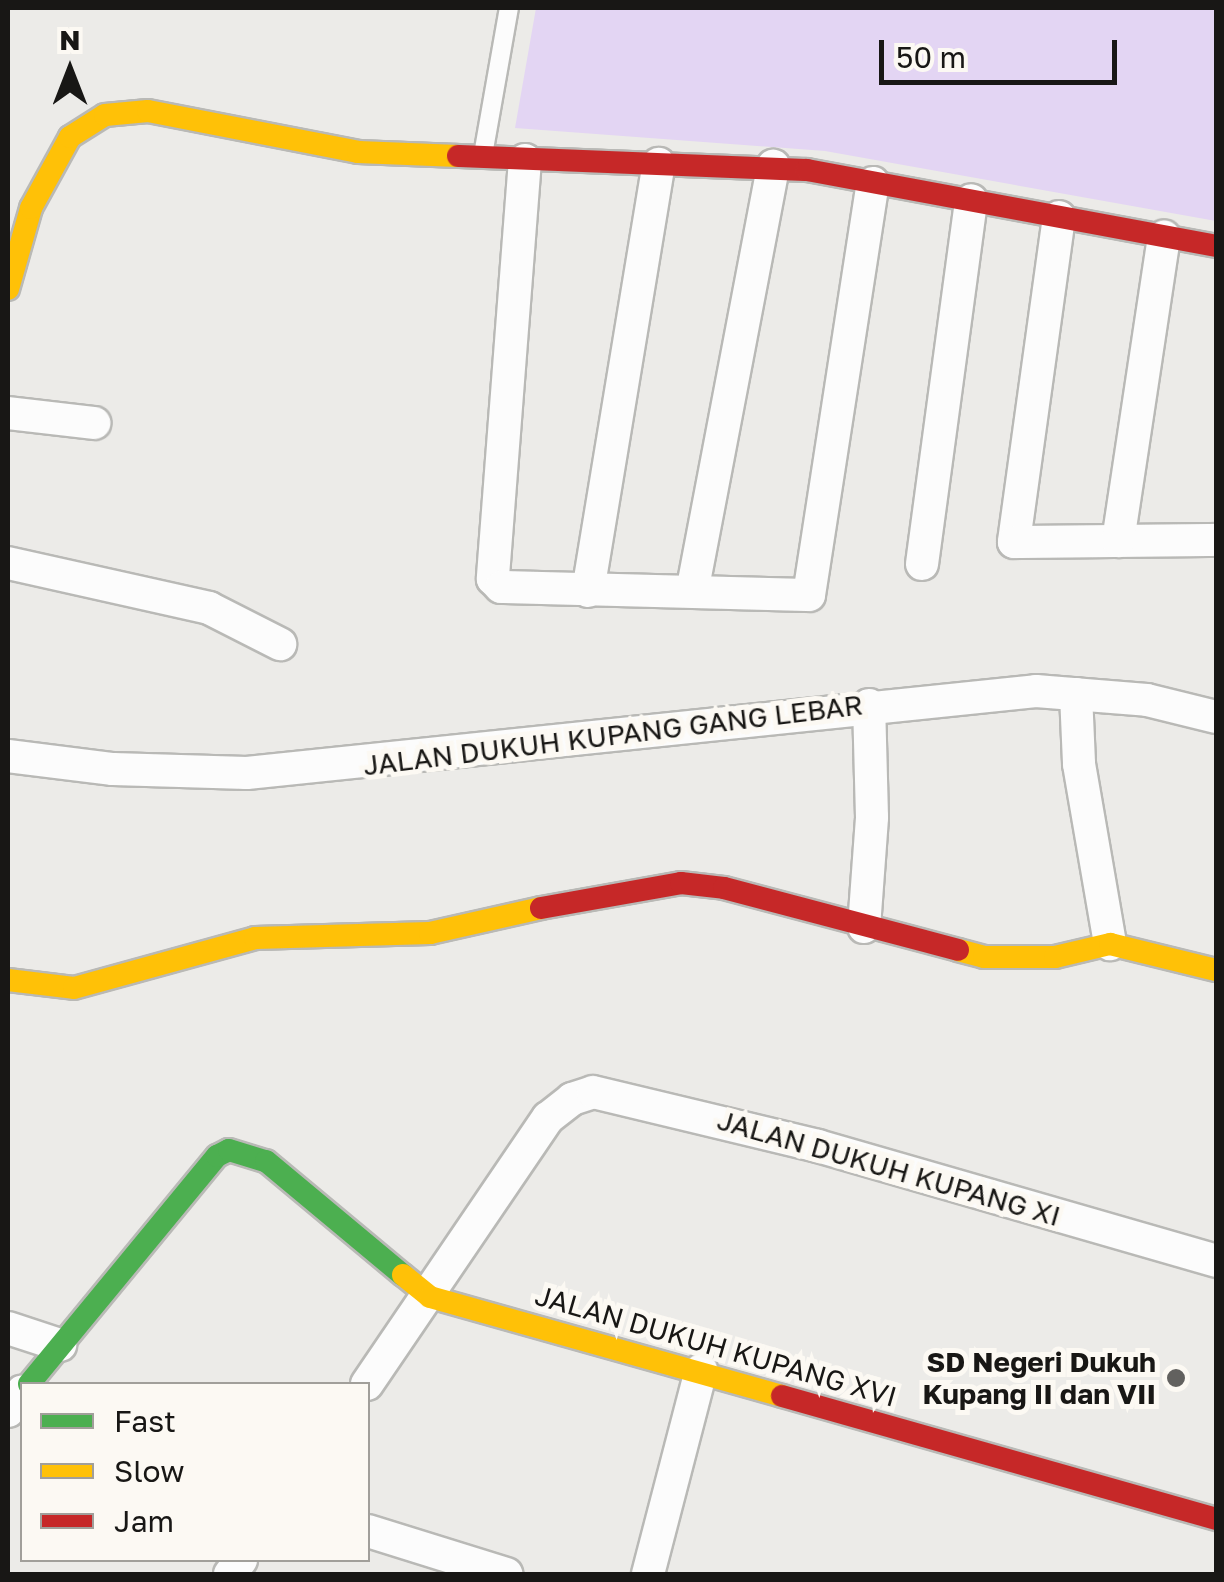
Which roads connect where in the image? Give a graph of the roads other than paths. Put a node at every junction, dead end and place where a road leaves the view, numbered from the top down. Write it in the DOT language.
graph roads {
  1 [pos="510,8"];
  2 [pos="482,158"];
  3 [pos="525,160"];
  4 [pos="659,164"];
  5 [pos="773,166"];
  6 [pos="874,183"];
  7 [pos="971,200"];
  8 [pos="1060,218"];
  9 [pos="1164,236"];
  10 [pos="1216,246"];
  11 [pos="8,290"];
  12 [pos="8,414"];
  13 [pos="94,423"];
  14 [pos="1216,540"];
  15 [pos="1118,541"];
  16 [pos="8,562"];
  17 [pos="922,564"];
  18 [pos="693,587"];
  19 [pos="588,591"];
  20 [pos="280,644"];
  21 [pos="1076,694"];
  22 [pos="869,705"];
  23 [pos="1216,717"];
  24 [pos="8,756"];
  25 [pos="864,927"];
  26 [pos="1103,946"];
  27 [pos="1216,970"];
  28 [pos="8,980"];
  29 [pos="1216,1262"];
  30 [pos="430,1297"];
  31 [pos="8,1328"];
  32 [pos="60,1345"];
  33 [pos="701,1370"];
  34 [pos="31,1382"];
  35 [pos="368,1382"];
  36 [pos="1216,1519"];
  37 [pos="370,1532"];
  38 [pos="506,1574"];
  39 [pos="648,1574"];
  1 -- 2 [label="lane"];
  2 -- 3 [label="street"];
  2 -- 11 [label="street"];
  3 -- 4 [label="street"];
  3 -- 19 [label="street"];
  4 -- 5 [label="street"];
  4 -- 19 [label="street"];
  5 -- 6 [label="street"];
  5 -- 18 [label="street"];
  6 -- 7 [label="street"];
  6 -- 18 [label="street"];
  7 -- 8 [label="street"];
  7 -- 17 [label="street"];
  8 -- 9 [label="street"];
  8 -- 15 [label="street"];
  9 -- 10 [label="street"];
  9 -- 15 [label="street"];
  12 -- 13 [label="street"];
  14 -- 15 [label="street"];
  16 -- 20 [label="street"];
  18 -- 19 [label="street"];
  21 -- 22 [label="street, JALAN DUKUH KUPANG GANG LEBAR"];
  21 -- 23 [label="street, JALAN DUKUH KUPANG GANG LEBAR"];
  21 -- 26 [label="street"];
  22 -- 24 [label="street, JALAN DUKUH KUPANG GANG LEBAR"];
  22 -- 25 [label="street"];
  25 -- 26 [label="street"];
  25 -- 28 [label="street"];
  26 -- 27 [label="street"];
  29 -- 30 [label="street, JALAN DUKUH KUPANG XI"];
  30 -- 32 [label="street"];
  30 -- 33 [label="street, JALAN DUKUH KUPANG XVI"];
  30 -- 35 [label="street"];
  31 -- 32 [label="street"];
  32 -- 34 [label="street"];
  33 -- 36 [label="street, JALAN DUKUH KUPANG XVI"];
  33 -- 39 [label="street"];
  37 -- 38 [label="street"];
}
